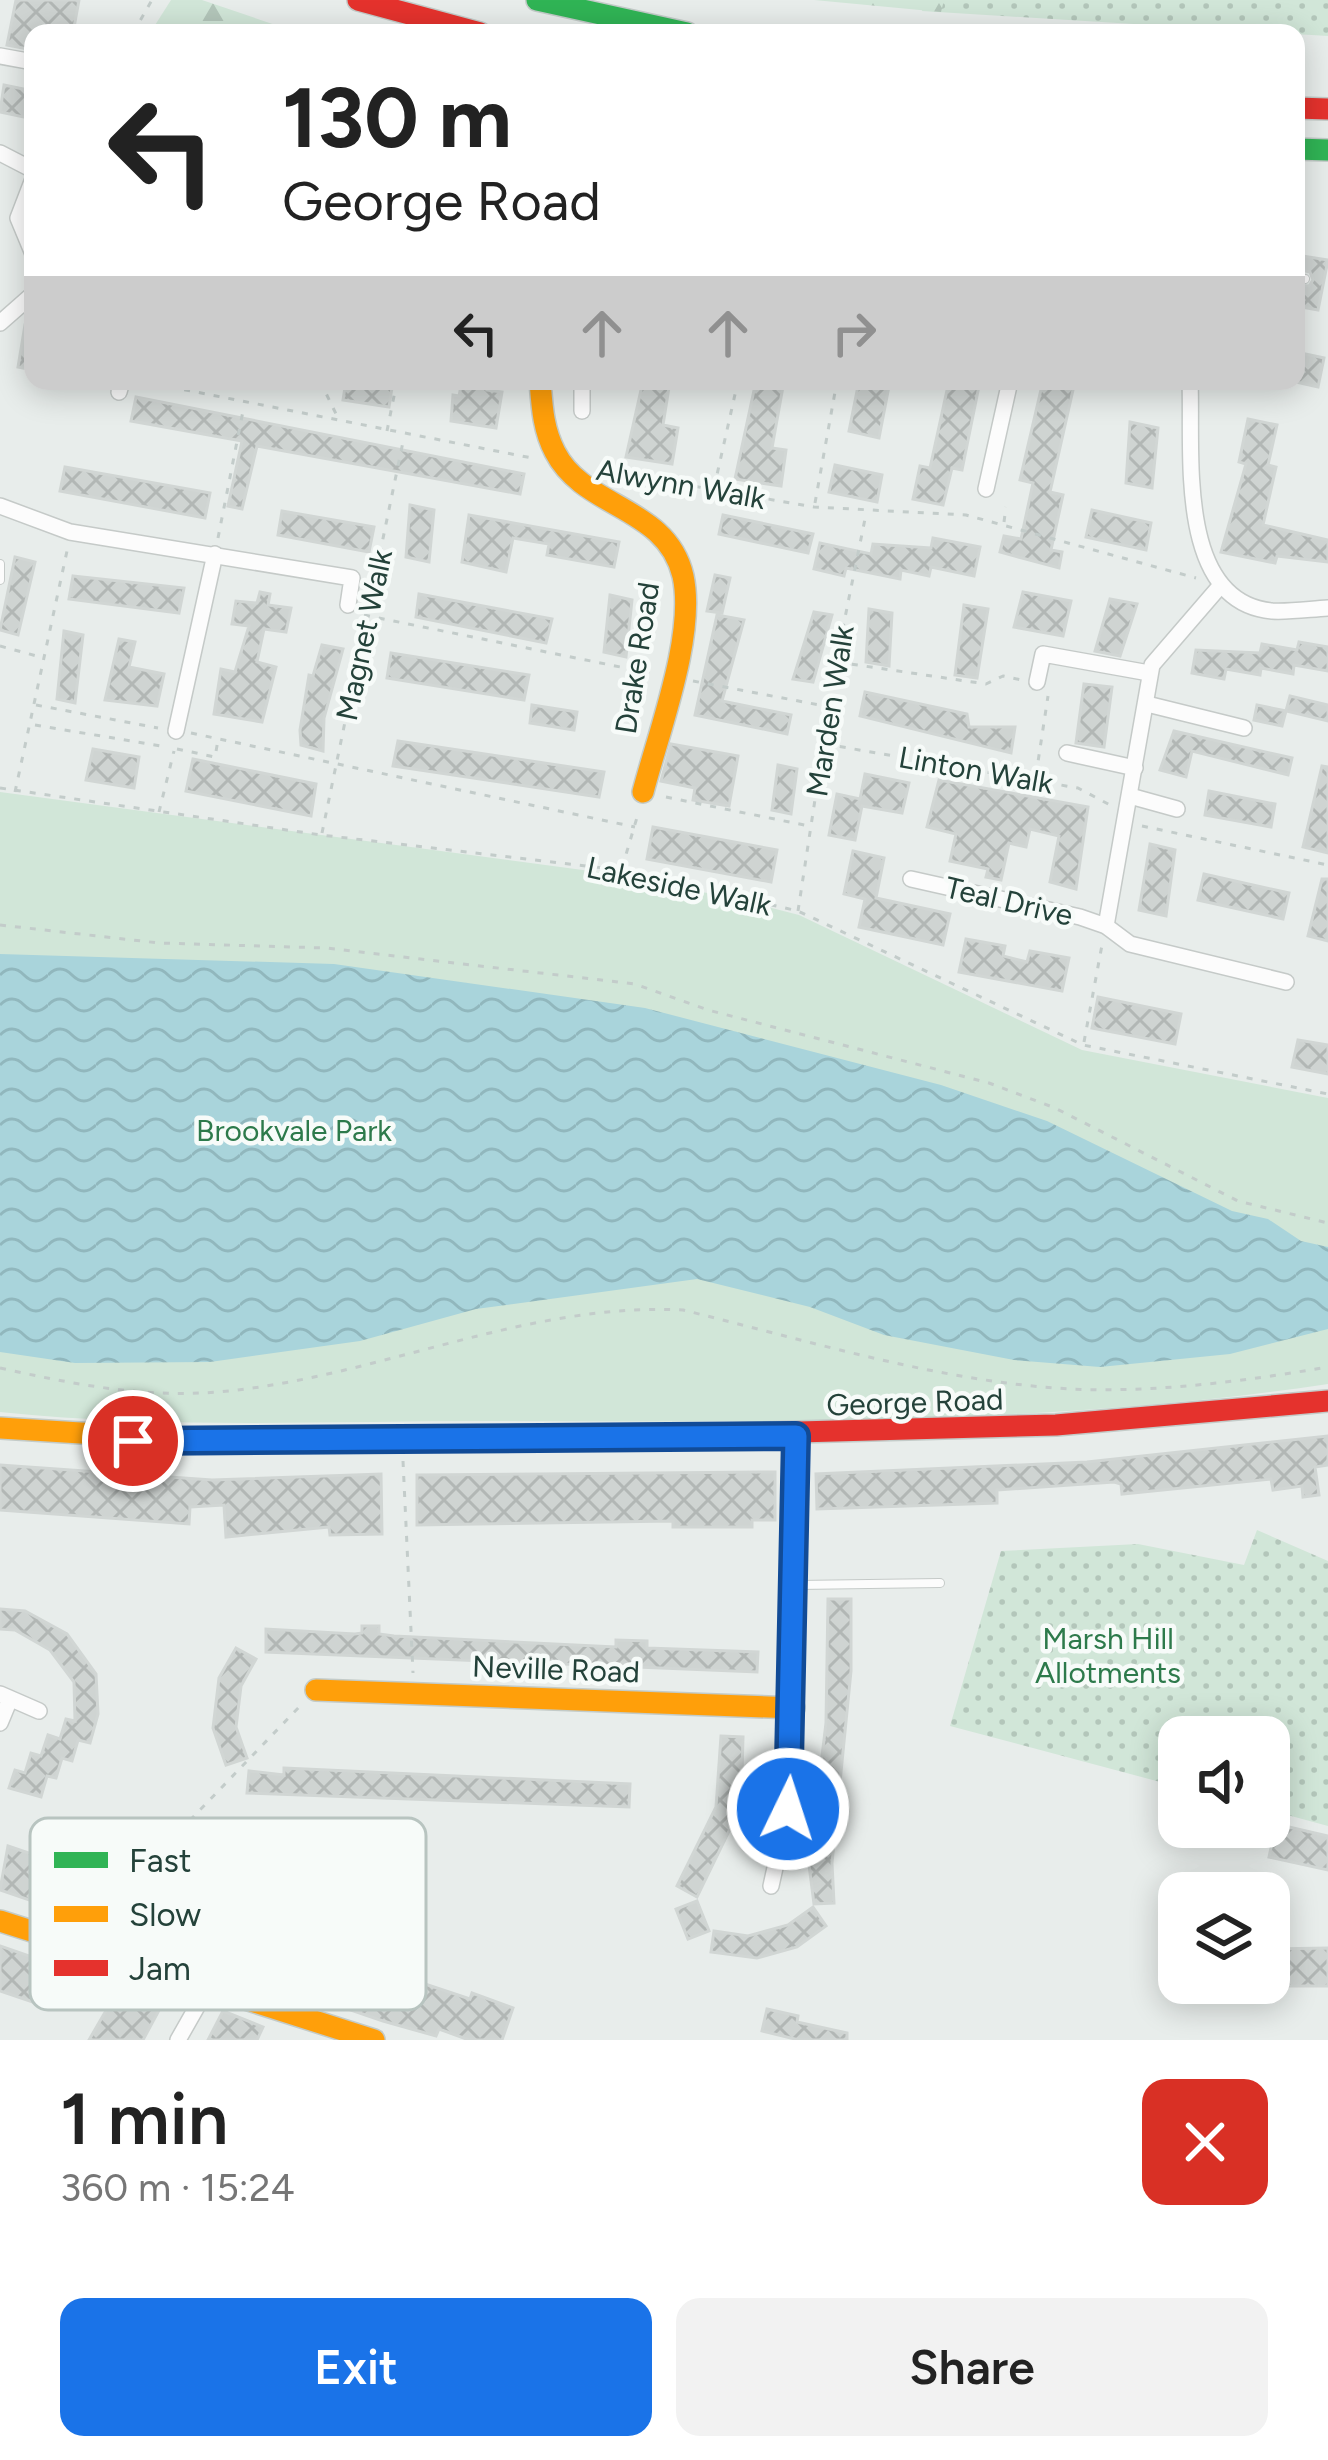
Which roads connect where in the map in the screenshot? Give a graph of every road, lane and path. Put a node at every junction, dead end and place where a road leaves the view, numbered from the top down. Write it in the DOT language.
graph roads {
  1 [pos="358,0"];
  2 [pos="537,0"];
  3 [pos="447,24"];
  4 [pos="646,24"];
  5 [pos="24,202"];
  6 [pos="24,232"];
  7 [pos="24,303"];
  8 [pos="0,323"];
  9 [pos="181,390"];
  10 [pos="324,390"];
  11 [pos="395,390"];
  12 [pos="540,390"];
  13 [pos="582,390"];
  14 [pos="736,390"];
  15 [pos="835,390"];
  16 [pos="1008,390"];
  17 [pos="1191,390"];
  18 [pos="244,404"];
  19 [pos="582,410"];
  20 [pos="340,422"];
  21 [pos="387,430"];
  22 [pos="404,434"];
  23 [pos="557,463"];
  24 [pos="602,470"];
  25 [pos="986,489"];
  26 [pos="713,490"];
  27 [pos="0,506"];
  28 [pos="814,507"];
  29 [pos="1006,507"];
  30 [pos="866,512"];
  31 [pos="1004,522"];
  32 [pos="70,532"];
  33 [pos="215,554"];
  34 [pos="0,564"];
  35 [pos="0,580"];
  36 [pos="1221,585"];
  37 [pos="348,605"];
  38 [pos="1328,608"];
  39 [pos="370,619"];
  40 [pos="0,646"];
  41 [pos="45,658"];
  42 [pos="836,662"];
  43 [pos="1150,673"];
  44 [pos="670,677"];
  45 [pos="1037,682"];
  46 [pos="1147,704"];
  47 [pos="36,705"];
  48 [pos="830,707"];
  49 [pos="33,724"];
  50 [pos="1244,728"];
  51 [pos="218,737"];
  52 [pos="176,740"];
  53 [pos="826,744"];
  54 [pos="1067,754"];
  55 [pos="335,762"];
  56 [pos="1135,768"];
  57 [pos="1035,779"];
  58 [pos="0,788"];
  59 [pos="15,792"];
  60 [pos="643,792"];
  61 [pos="1129,805"];
  62 [pos="1177,808"];
  63 [pos="159,812"];
  64 [pos="811,826"];
  65 [pos="635,827"];
  66 [pos="321,835"];
  67 [pos="1328,865"];
  68 [pos="621,870"];
  69 [pos="911,879"];
  70 [pos="798,911"];
  71 [pos="0,925"];
  72 [pos="1106,926"];
  73 [pos="1286,982"];
  74 [pos="1083,1045"];
  75 [pos="1328,1094"];
  76 [pos="1328,1222"];
  77 [pos="1328,1367"];
  78 [pos="0,1368"];
  79 [pos="1328,1401"];
  80 [pos="0,1428"];
  81 [pos="796,1436"];
  82 [pos="402,1441"];
  83 [pos="940,1583"];
  84 [pos="795,1585"];
  85 [pos="316,1690"];
  86 [pos="413,1693"];
  87 [pos="5,1697"];
  88 [pos="794,1708"];
  89 [pos="39,1711"];
  90 [pos="0,1723"];
  91 [pos="192,1818"];
  92 [pos="771,1886"];
  93 [pos="0,1921"];
  94 [pos="30,1931"];
  95 [pos="195,2010"];
  96 [pos="274,2010"];
  97 [pos="178,2040"];
  98 [pos="374,2040"];
  1 -- 3 [label="main road"];
  2 -- 4 [label="main road"];
  5 -- 6 [label="street"];
  7 -- 8 [label="street"];
  9 -- 18 [label="path, Alwynn Walk"];
  10 -- 20 [label="path"];
  11 -- 21 [label="path"];
  12 -- 23 [label="main road"];
  13 -- 19 [label="street"];
  14 -- 26 [label="path"];
  15 -- 28 [label="path"];
  16 -- 25 [label="street"];
  17 -- 36 [label="street"];
  18 -- 20 [label="path, Alwynn Walk"];
  18 -- 33 [label="path"];
  20 -- 21 [label="path, Alwynn Walk"];
  21 -- 22 [label="path, Alwynn Walk"];
  22 -- 23 [label="path, Alwynn Walk"];
  22 -- 39 [label="path, Magnet Walk"];
  23 -- 44 [label="main road, Drake Road"];
  24 -- 26 [label="path, Alwynn Walk"];
  26 -- 28 [label="path, Alwynn Walk"];
  27 -- 32 [label="street"];
  28 -- 30 [label="path, Alwynn Walk"];
  29 -- 31 [label="path"];
  30 -- 31 [label="path, Alwynn Walk"];
  30 -- 42 [label="path, Marden Walk"];
  31 -- 36 [label="path, Alwynn Walk"];
  32 -- 33 [label="street"];
  32 -- 41 [label="path"];
  33 -- 37 [label="street"];
  33 -- 52 [label="street"];
  34 -- 35 [label="lane"];
  36 -- 38 [label="street"];
  36 -- 43 [label="street"];
  37 -- 39 [label="path"];
  39 -- 44 [label="path"];
  39 -- 55 [label="path, Magnet Walk"];
  40 -- 41 [label="path"];
  41 -- 47 [label="path"];
  42 -- 45 [label="path"];
  42 -- 48 [label="path, Marden Walk"];
  43 -- 45 [label="street"];
  43 -- 46 [label="street, Teal Drive"];
  44 -- 48 [label="path"];
  44 -- 60 [label="main road, Drake Road"];
  45 -- 57 [label="path"];
  46 -- 50 [label="street"];
  46 -- 56 [label="street, Teal Drive"];
  47 -- 49 [label="path"];
  47 -- 52 [label="path"];
  48 -- 53 [label="path, Marden Walk"];
  49 -- 52 [label="path"];
  49 -- 59 [label="path"];
  51 -- 52 [label="path"];
  51 -- 52 [label="path"];
  51 -- 55 [label="path"];
  52 -- 63 [label="path"];
  53 -- 57 [label="path, Linton Walk"];
  53 -- 64 [label="path, Marden Walk"];
  54 -- 56 [label="street"];
  55 -- 65 [label="path"];
  55 -- 66 [label="path, Magnet Walk"];
  56 -- 61 [label="street, Teal Drive"];
  57 -- 61 [label="path, Linton Walk"];
  58 -- 59 [label="path, Lakeside Walk"];
  59 -- 63 [label="path, Lakeside Walk"];
  60 -- 64 [label="path"];
  60 -- 65 [label="path"];
  61 -- 62 [label="street"];
  61 -- 67 [label="path, Linton Walk"];
  61 -- 72 [label="street, Teal Drive"];
  63 -- 66 [label="path, Lakeside Walk"];
  64 -- 70 [label="path, Marden Walk"];
  65 -- 68 [label="path"];
  66 -- 68 [label="path, Lakeside Walk"];
  68 -- 70 [label="path, Lakeside Walk"];
  69 -- 72 [label="street, Teal Drive"];
  70 -- 74 [label="path, Lakeside Walk"];
  71 -- 76 [label="path"];
  72 -- 73 [label="street, Teal Drive"];
  72 -- 74 [label="path"];
  74 -- 75 [label="path, Lakeside Walk"];
  77 -- 78 [label="path"];
  79 -- 81 [label="main road, George Road"];
  80 -- 82 [label="main road, George Road"];
  81 -- 82 [label="main road, George Road"];
  81 -- 84 [label="street"];
  82 -- 86 [label="path"];
  83 -- 84 [label="lane"];
  84 -- 88 [label="street"];
  85 -- 86 [label="main road, Neville Road"];
  85 -- 91 [label="path"];
  86 -- 88 [label="main road, Neville Road"];
  87 -- 89 [label="street"];
  87 -- 90 [label="street"];
  88 -- 92 [label="street"];
  93 -- 94 [label="main road"];
  95 -- 97 [label="street"];
  96 -- 98 [label="main road"];
}
